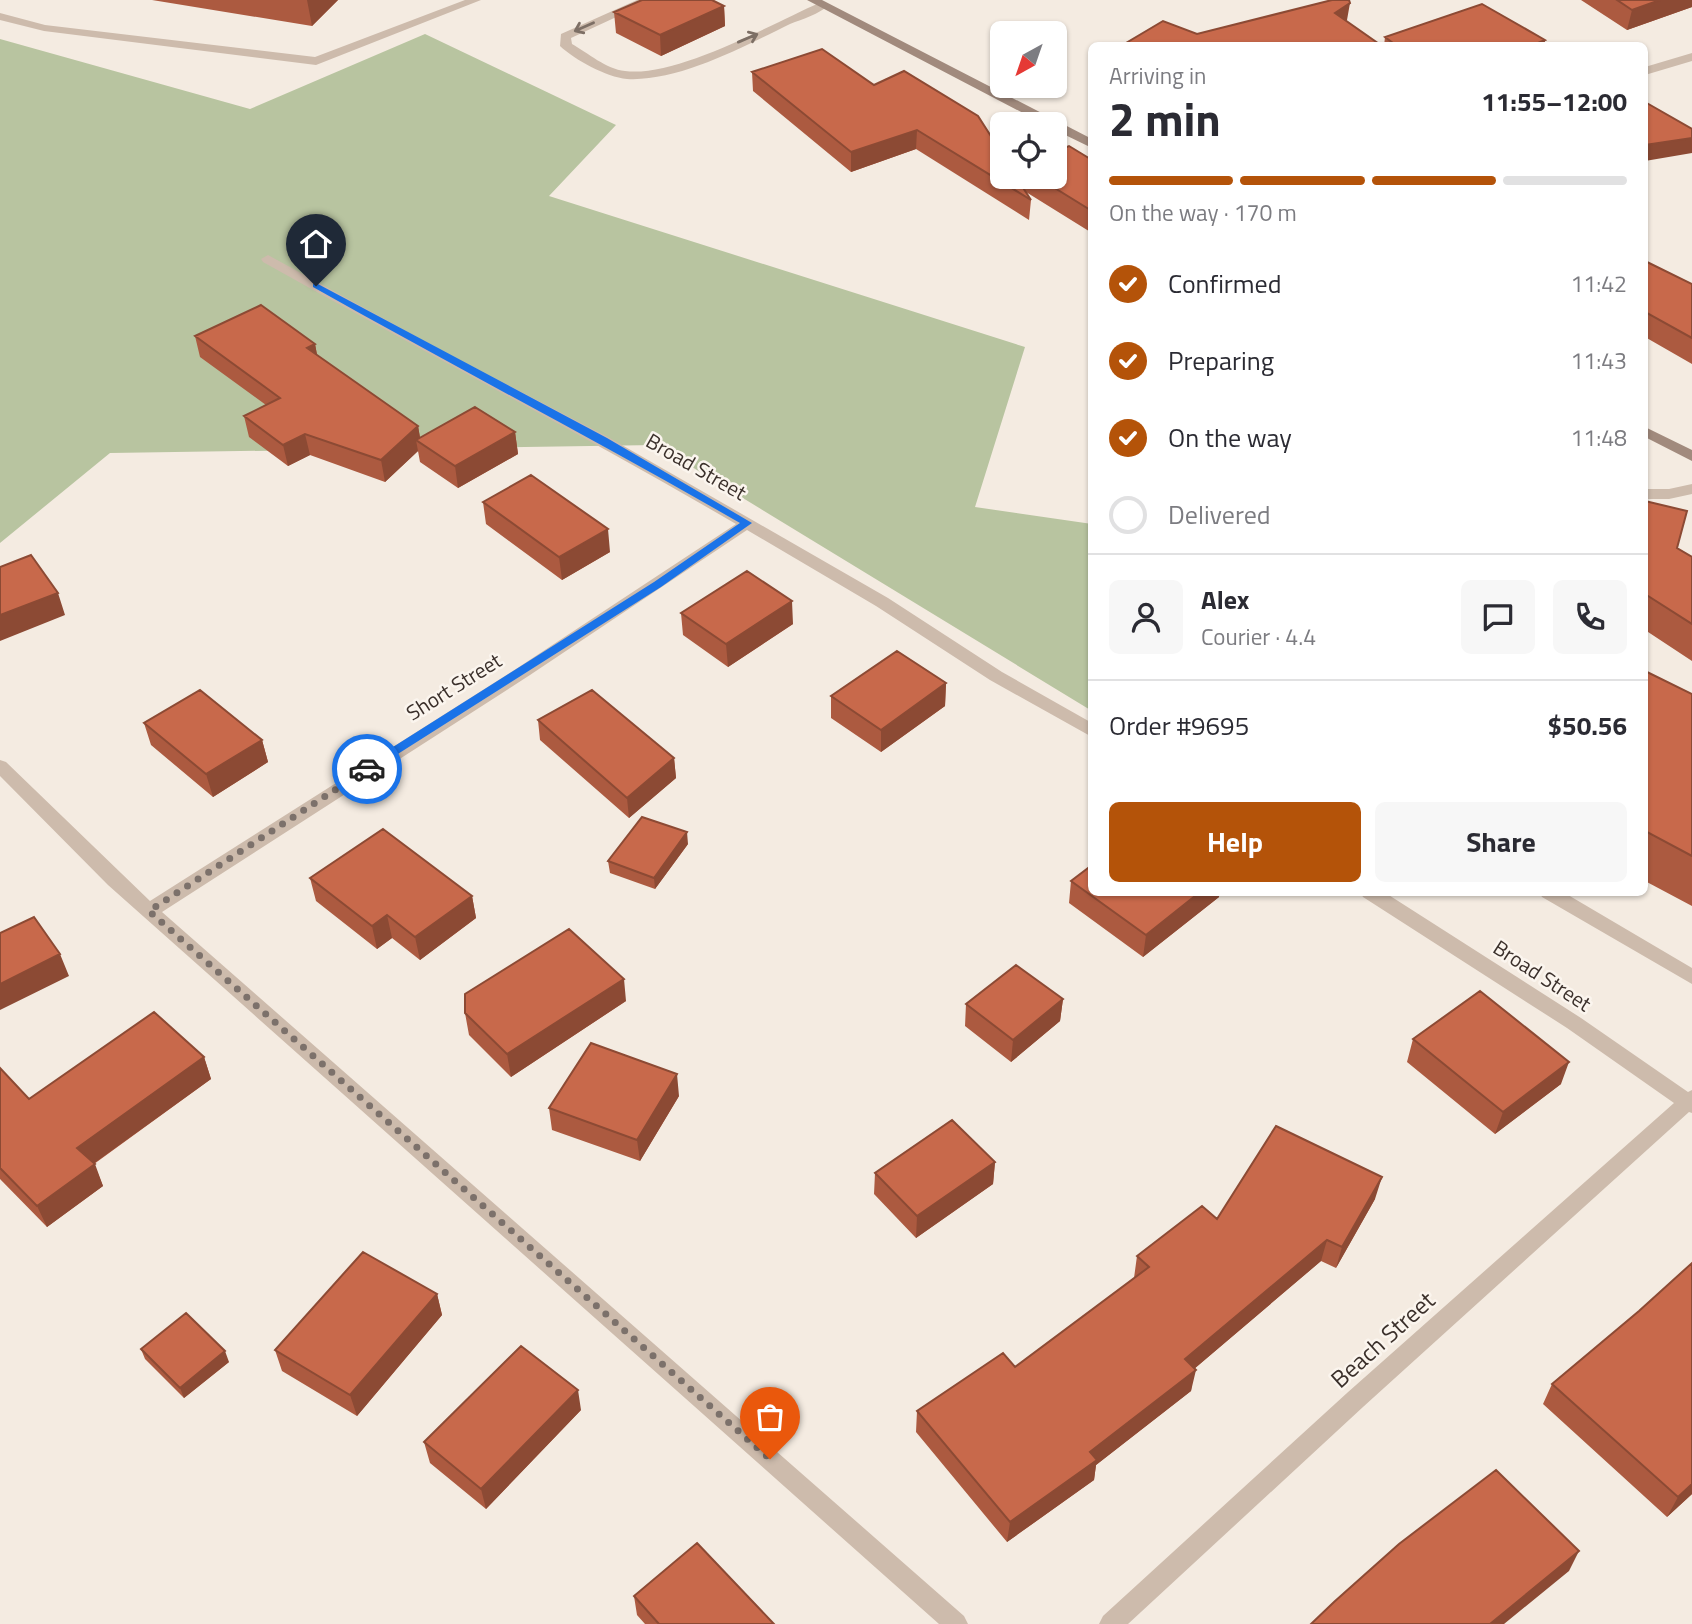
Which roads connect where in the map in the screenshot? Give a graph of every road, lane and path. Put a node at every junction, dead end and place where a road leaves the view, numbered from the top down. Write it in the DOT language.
graph roads {
  1 [pos="475,0"];
  2 [pos="647,0"];
  3 [pos="818,3"];
  4 [pos="0,16"];
  5 [pos="1692,57"];
  6 [pos="1648,70"];
  7 [pos="1029,112"];
  8 [pos="1067,132"];
  9 [pos="1088,142"];
  10 [pos="268,259"];
  11 [pos="1648,433"];
  12 [pos="1692,456"];
  13 [pos="1692,489"];
  14 [pos="1648,494"];
  15 [pos="747,523"];
  16 [pos="1088,729"];
  17 [pos="0,766"];
  18 [pos="1374,896"];
  19 [pos="1555,896"];
  20 [pos="149,911"];
  21 [pos="1692,977"];
  22 [pos="1691,1102"];
  23 [pos="956,1624"];
  24 [pos="1111,1624"];
  1 -- 4 [label="street"];
  2 -- 3 [label="street, one-way"];
  3 -- 7 [label="street"];
  5 -- 6 [label="street"];
  8 -- 9 [label="street"];
  10 -- 15 [label="street, Broad Street"];
  11 -- 12 [label="street"];
  13 -- 14 [label="street"];
  15 -- 16 [label="street, Broad Street"];
  15 -- 20 [label="street, Short Street"];
  17 -- 20 [label="street"];
  18 -- 22 [label="street, Broad Street"];
  19 -- 21 [label="street"];
  20 -- 23 [label="street"];
  22 -- 24 [label="street, Beach Street"];
}
